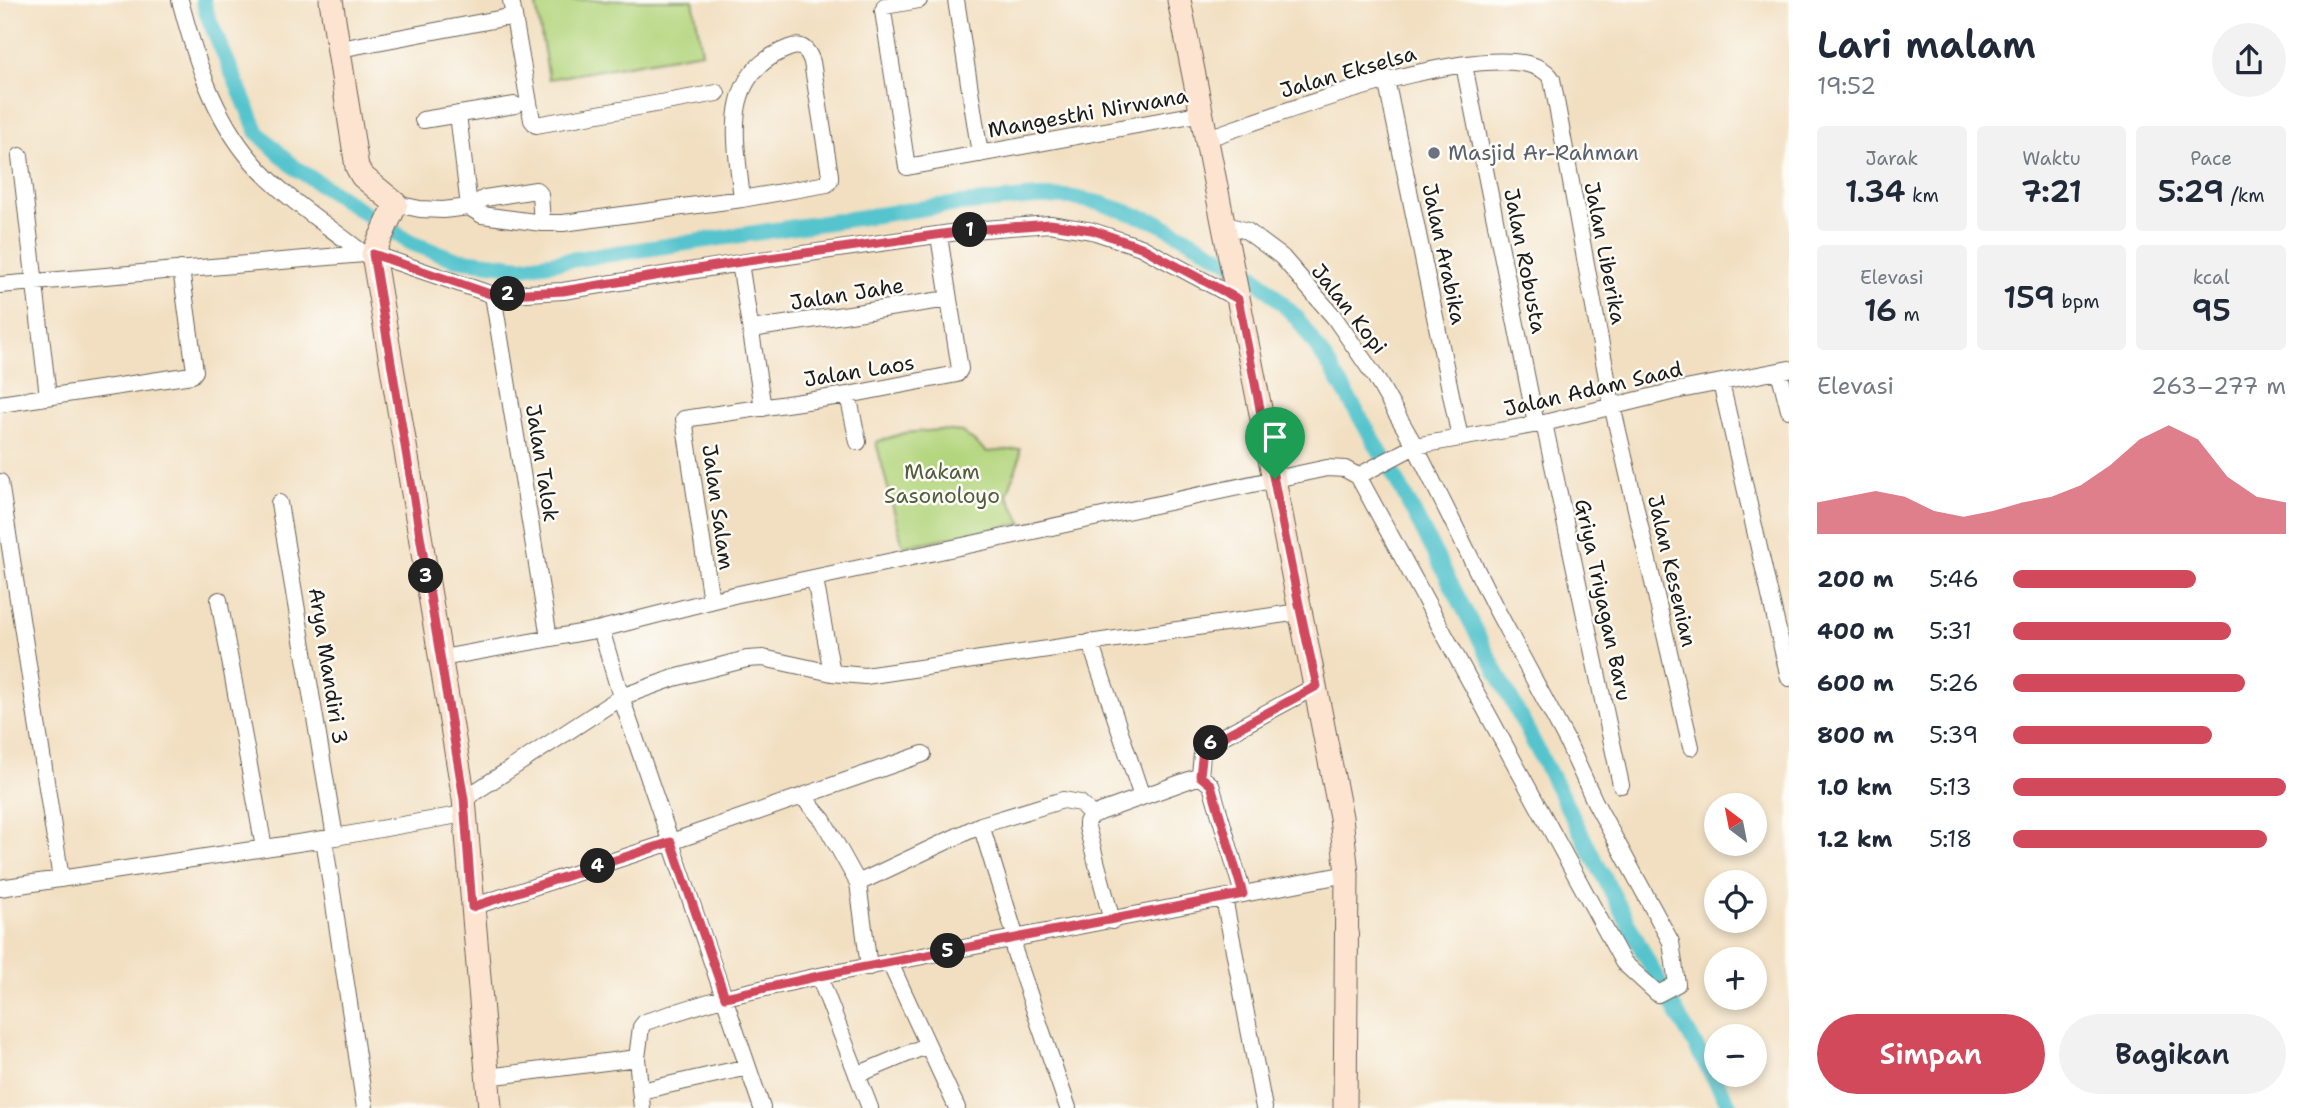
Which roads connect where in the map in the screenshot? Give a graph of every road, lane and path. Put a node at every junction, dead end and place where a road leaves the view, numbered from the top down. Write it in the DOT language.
graph roads {
  1 [pos="180,0"];
  2 [pos="331,0"];
  3 [pos="919,0"];
  4 [pos="956,0"];
  5 [pos="1179,0"];
  6 [pos="513,8"];
  7 [pos="340,49"];
  8 [pos="1464,65"];
  9 [pos="1544,70"];
  10 [pos="1386,79"];
  11 [pos="717,93"];
  12 [pos="515,105"];
  13 [pos="1203,113"];
  14 [pos="458,114"];
  15 [pos="423,120"];
  16 [pos="1208,138"];
  17 [pos="980,154"];
  18 [pos="20,156"];
  19 [pos="742,199"];
  20 [pos="469,207"];
  21 [pos="394,208"];
  22 [pos="542,223"];
  23 [pos="1225,226"];
  24 [pos="939,236"];
  25 [pos="370,252"];
  26 [pos="740,262"];
  27 [pos="181,269"];
  28 [pos="34,281"];
  29 [pos="0,285"];
  30 [pos="1237,293"];
  31 [pos="493,295"];
  32 [pos="948,299"];
  33 [pos="752,330"];
  34 [pos="1784,370"];
  35 [pos="1721,383"];
  36 [pos="848,395"];
  37 [pos="48,396"];
  38 [pos="0,404"];
  39 [pos="1612,405"];
  40 [pos="764,408"];
  41 [pos="1789,410"];
  42 [pos="684,419"];
  43 [pos="1540,424"];
  44 [pos="1460,438"];
  45 [pos="858,442"];
  46 [pos="1410,448"];
  47 [pos="1361,475"];
  48 [pos="1275,479"];
  49 [pos="0,482"];
  50 [pos="279,503"];
  51 [pos="815,579"];
  52 [pos="219,600"];
  53 [pos="711,601"];
  54 [pos="1299,612"];
  55 [pos="601,629"];
  56 [pos="549,638"];
  57 [pos="1090,642"];
  58 [pos="442,658"];
  59 [pos="832,673"];
  60 [pos="1789,678"];
  61 [pos="1317,686"];
  62 [pos="621,697"];
  63 [pos="1691,747"];
  64 [pos="923,754"];
  65 [pos="1200,776"];
  66 [pos="1622,785"];
  67 [pos="802,796"];
  68 [pos="1142,797"];
  69 [pos="464,806"];
  70 [pos="1092,815"];
  71 [pos="981,825"];
  72 [pos="329,838"];
  73 [pos="671,842"];
  74 [pos="264,848"];
  75 [pos="1347,874"];
  76 [pos="61,879"];
  77 [pos="858,883"];
  78 [pos="0,888"];
  79 [pos="1243,894"];
  80 [pos="1224,898"];
  81 [pos="472,907"];
  82 [pos="1112,921"];
  83 [pos="1016,938"];
  84 [pos="890,963"];
  85 [pos="869,967"];
  86 [pos="819,976"];
  87 [pos="725,997"];
  88 [pos="928,1045"];
  89 [pos="637,1058"];
  90 [pos="748,1067"];
  91 [pos="857,1075"];
  92 [pos="487,1077"];
  93 [pos="641,1091"];
  94 [pos="365,1108"];
  95 [pos="490,1108"];
  96 [pos="642,1108"];
  97 [pos="762,1108"];
  98 [pos="870,1108"];
  99 [pos="957,1108"];
  100 [pos="1068,1108"];
  101 [pos="1264,1108"];
  102 [pos="1345,1108"];
  1 -- 25 [label="street"];
  2 -- 7 [label="main road"];
  3 -- 17 [label="street, Mangesthi Nirwana"];
  4 -- 17 [label="street, Mangesthi Nirwana"];
  5 -- 13 [label="main road"];
  6 -- 7 [label="street"];
  6 -- 11 [label="street"];
  7 -- 21 [label="main road"];
  8 -- 9 [label="street, Jalan Ekselsa"];
  8 -- 10 [label="street, Jalan Ekselsa"];
  8 -- 43 [label="street, Jalan Robusta"];
  9 -- 39 [label="street, Jalan Liberika"];
  10 -- 16 [label="street, Jalan Ekselsa"];
  10 -- 44 [label="street, Jalan Arabika"];
  12 -- 14 [label="street"];
  13 -- 16 [label="main road"];
  13 -- 17 [label="street, Mangesthi Nirwana"];
  14 -- 15 [label="street"];
  14 -- 20 [label="street"];
  16 -- 23 [label="main road"];
  18 -- 28 [label="street"];
  19 -- 19 [label="street"];
  19 -- 22 [label="street"];
  20 -- 21 [label="street"];
  20 -- 22 [label="street"];
  20 -- 22 [label="street"];
  21 -- 25 [label="main road"];
  23 -- 30 [label="main road"];
  23 -- 46 [label="street, Jalan Kopi"];
  24 -- 26 [label="street"];
  24 -- 30 [label="street"];
  24 -- 32 [label="street"];
  25 -- 27 [label="street"];
  25 -- 31 [label="street"];
  25 -- 58 [label="main road"];
  26 -- 31 [label="street"];
  26 -- 33 [label="street"];
  27 -- 28 [label="street"];
  27 -- 37 [label="street"];
  28 -- 29 [label="street"];
  28 -- 37 [label="street"];
  30 -- 48 [label="main road"];
  31 -- 56 [label="street, Jalan Talok"];
  32 -- 33 [label="street, Jalan Jahe"];
  32 -- 36 [label="street, Jalan Laos"];
  33 -- 40 [label="street"];
  34 -- 35 [label="street, Jalan Adam Saad"];
  34 -- 41 [label="street"];
  35 -- 39 [label="street, Jalan Adam Saad"];
  35 -- 60 [label="street"];
  36 -- 40 [label="street, Jalan Laos"];
  36 -- 45 [label="street"];
  37 -- 38 [label="street"];
  39 -- 43 [label="street, Jalan Adam Saad"];
  39 -- 63 [label="street, Jalan Kesenian"];
  40 -- 42 [label="street, Jalan Laos"];
  42 -- 53 [label="street, Jalan Salam"];
  43 -- 44 [label="street, Jalan Adam Saad"];
  43 -- 66 [label="street, Griya Triyagan Baru"];
  44 -- 46 [label="street, Jalan Adam Saad"];
  46 -- 47 [label="street, Jalan Adam Saad"];
  46 -- 47 [label="street, Jalan Kopi"];
  47 -- 48 [label="street"];
  48 -- 51 [label="street"];
  48 -- 54 [label="main road"];
  49 -- 76 [label="street"];
  50 -- 72 [label="street, Arya Mandiri 3"];
  51 -- 53 [label="street"];
  51 -- 59 [label="street"];
  52 -- 74 [label="street"];
  53 -- 55 [label="street"];
  54 -- 57 [label="street"];
  54 -- 61 [label="main road"];
  55 -- 56 [label="street"];
  55 -- 62 [label="street"];
  56 -- 58 [label="street"];
  57 -- 59 [label="street"];
  57 -- 68 [label="street"];
  58 -- 69 [label="main road"];
  59 -- 62 [label="street"];
  61 -- 65 [label="street"];
  61 -- 75 [label="main road"];
  62 -- 69 [label="street"];
  62 -- 73 [label="street"];
  64 -- 67 [label="street"];
  65 -- 68 [label="street"];
  65 -- 79 [label="street"];
  67 -- 73 [label="street"];
  67 -- 77 [label="street"];
  68 -- 70 [label="street"];
  69 -- 72 [label="street"];
  69 -- 81 [label="main road"];
  70 -- 71 [label="street"];
  70 -- 82 [label="street"];
  71 -- 77 [label="street"];
  71 -- 83 [label="street"];
  72 -- 74 [label="street"];
  72 -- 94 [label="street, Arya Mandiri 3"];
  73 -- 81 [label="street"];
  73 -- 87 [label="street"];
  74 -- 76 [label="street"];
  75 -- 79 [label="street"];
  75 -- 102 [label="main road"];
  76 -- 78 [label="street"];
  77 -- 85 [label="street"];
  79 -- 80 [label="street"];
  80 -- 82 [label="street"];
  80 -- 101 [label="street"];
  81 -- 92 [label="main road"];
  82 -- 83 [label="street"];
  83 -- 84 [label="street"];
  83 -- 100 [label="street"];
  84 -- 85 [label="street"];
  84 -- 88 [label="street"];
  85 -- 86 [label="street"];
  86 -- 87 [label="street"];
  86 -- 91 [label="street"];
  87 -- 89 [label="street"];
  87 -- 90 [label="street"];
  88 -- 91 [label="street"];
  88 -- 99 [label="street"];
  89 -- 92 [label="street"];
  89 -- 93 [label="street"];
  90 -- 93 [label="street"];
  90 -- 97 [label="street"];
  91 -- 98 [label="street"];
  92 -- 95 [label="main road"];
  93 -- 96 [label="street"];
}
